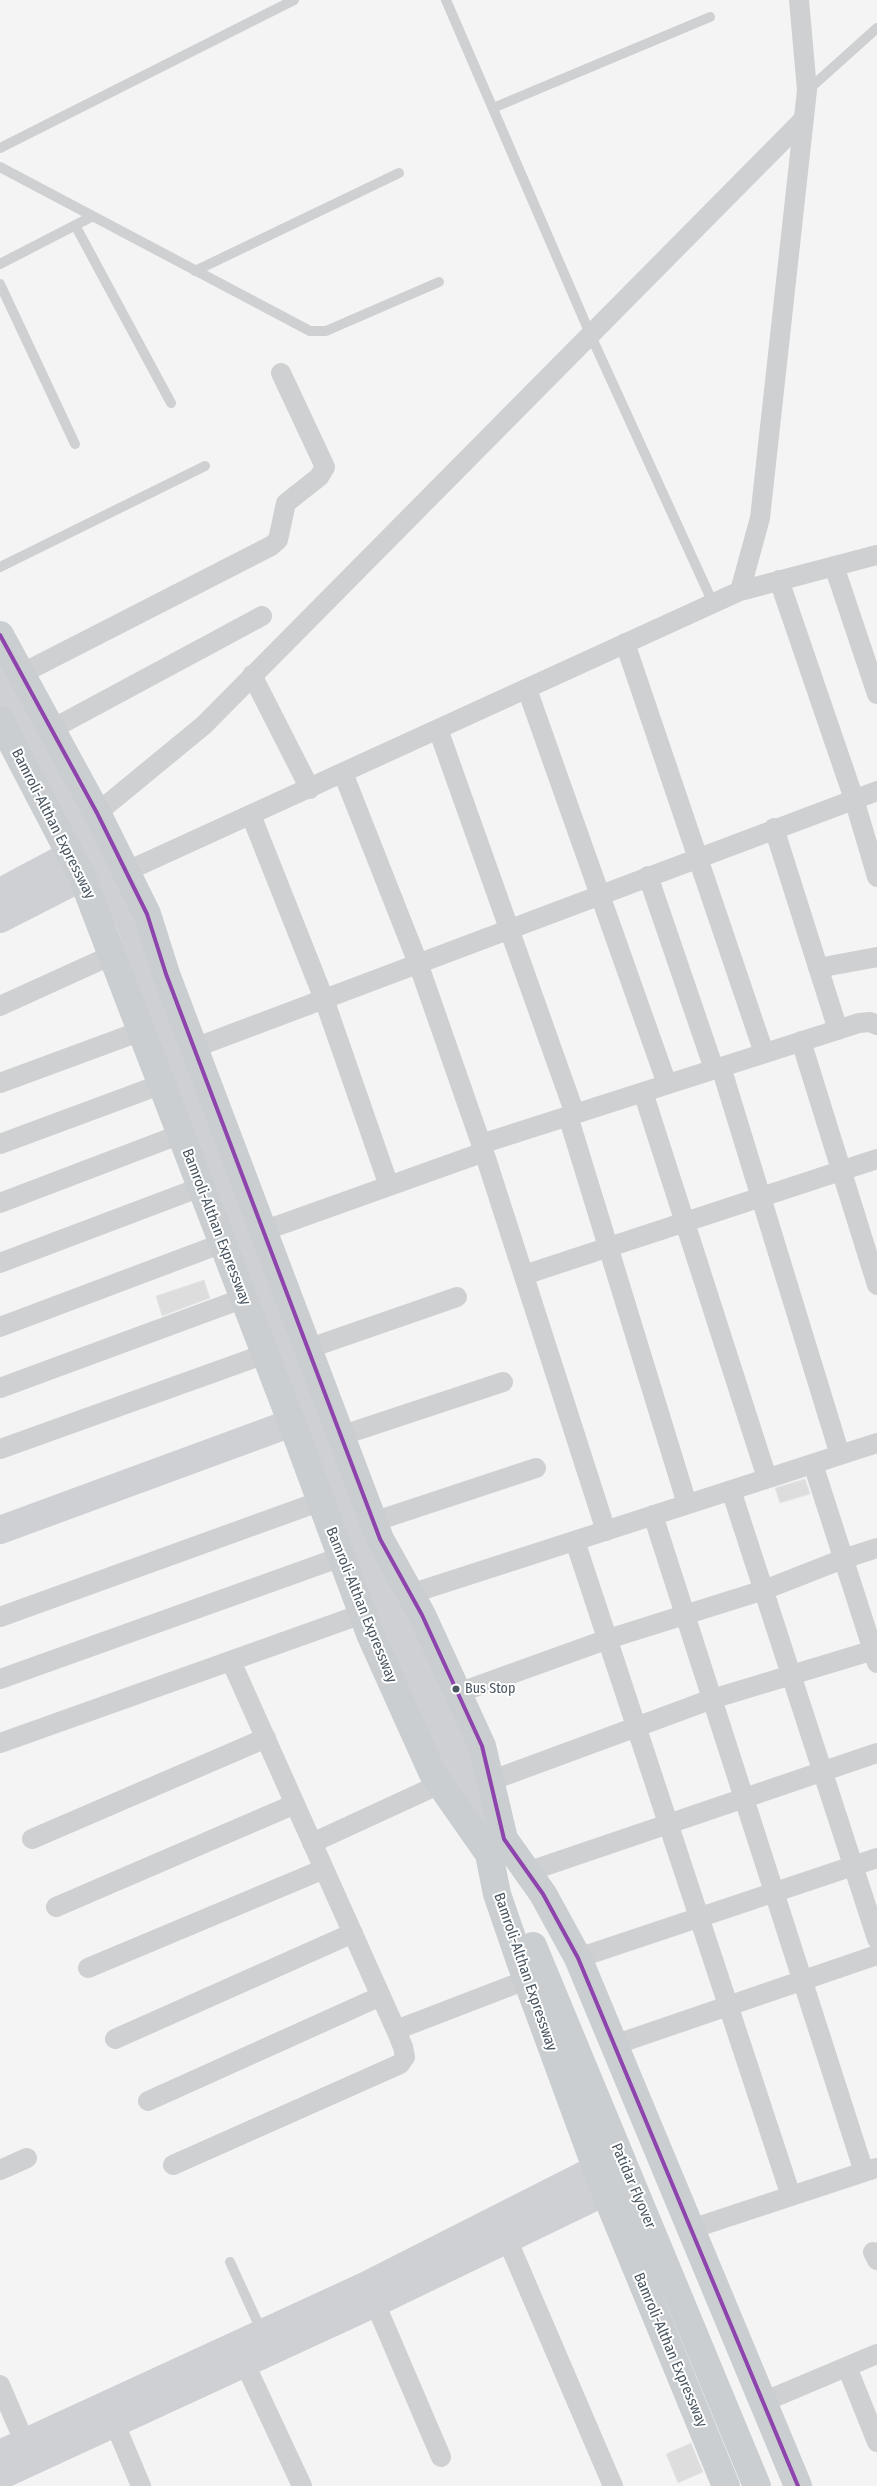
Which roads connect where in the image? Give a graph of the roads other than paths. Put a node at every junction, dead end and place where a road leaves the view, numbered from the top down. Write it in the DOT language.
graph roads {
  1 [pos="294,0"];
  2 [pos="446,0"];
  3 [pos="799,0"];
  4 [pos="710,17"];
  5 [pos="877,28"];
  6 [pos="807,90"];
  7 [pos="493,108"];
  8 [pos="804,119"];
  9 [pos="0,148"];
  10 [pos="0,167"];
  11 [pos="399,173"];
  12 [pos="93,216"];
  13 [pos="75,225"];
  14 [pos="0,264"];
  15 [pos="195,271"];
  16 [pos="439,282"];
  17 [pos="0,284"];
  18 [pos="591,336"];
  19 [pos="281,373"];
  20 [pos="171,403"];
  21 [pos="75,444"];
  22 [pos="205,466"];
  23 [pos="877,555"];
  24 [pos="834,566"];
  25 [pos="0,567"];
  26 [pos="779,580"];
  27 [pos="740,591"];
  28 [pos="713,603"];
  29 [pos="262,616"];
  30 [pos="0,635"];
  31 [pos="625,643"];
  32 [pos="11,675"];
  33 [pos="252,676"];
  34 [pos="527,688"];
  35 [pos="877,694"];
  36 [pos="0,720"];
  37 [pos="52,729"];
  38 [pos="438,729"];
  39 [pos="343,773"];
  40 [pos="310,788"];
  41 [pos="877,791"];
  42 [pos="854,799"];
  43 [pos="252,815"];
  44 [pos="774,828"];
  45 [pos="95,854"];
  46 [pos="697,857"];
  47 [pos="648,876"];
  48 [pos="877,876"];
  49 [pos="0,892"];
  50 [pos="600,894"];
  51 [pos="0,919"];
  52 [pos="510,929"];
  53 [pos="112,955"];
  54 [pos="877,957"];
  55 [pos="418,963"];
  56 [pos="818,968"];
  57 [pos="324,999"];
  58 [pos="0,1006"];
  59 [pos="877,1026"];
  60 [pos="838,1030"];
  61 [pos="141,1031"];
  62 [pos="802,1041"];
  63 [pos="194,1048"];
  64 [pos="764,1054"];
  65 [pos="717,1068"];
  66 [pos="0,1083"];
  67 [pos="162,1084"];
  68 [pos="667,1084"];
  69 [pos="643,1092"];
  70 [pos="571,1115"];
  71 [pos="181,1134"];
  72 [pos="0,1144"];
  73 [pos="483,1148"];
  74 [pos="877,1158"];
  75 [pos="841,1170"];
  76 [pos="389,1186"];
  77 [pos="201,1187"];
  78 [pos="762,1198"];
  79 [pos="0,1203"];
  80 [pos="684,1221"];
  81 [pos="263,1232"];
  82 [pos="223,1243"];
  83 [pos="608,1246"];
  84 [pos="0,1263"];
  85 [pos="524,1275"];
  86 [pos="877,1284"];
  87 [pos="457,1297"];
  88 [pos="244,1298"];
  89 [pos="0,1327"];
  90 [pos="307,1348"];
  91 [pos="266,1354"];
  92 [pos="503,1382"];
  93 [pos="0,1388"];
  94 [pos="310,1415"];
  95 [pos="340,1436"];
  96 [pos="877,1443"];
  97 [pos="0,1449"];
  98 [pos="840,1454"];
  99 [pos="813,1464"];
  100 [pos="536,1468"];
  101 [pos="767,1478"];
  102 [pos="731,1490"];
  103 [pos="320,1501"];
  104 [pos="687,1504"];
  105 [pos="653,1515"];
  106 [pos="373,1522"];
  107 [pos="0,1530"];
  108 [pos="606,1531"];
  109 [pos="575,1541"];
  110 [pos="877,1548"];
  111 [pos="350,1552"];
  112 [pos="843,1558"];
  113 [pos="764,1590"];
  114 [pos="410,1594"];
  115 [pos="362,1614"];
  116 [pos="685,1616"];
  117 [pos="0,1617"];
  118 [pos="608,1639"];
  119 [pos="876,1654"];
  120 [pos="231,1660"];
  121 [pos="791,1675"];
  122 [pos="0,1679"];
  123 [pos="458,1693"];
  124 [pos="712,1699"];
  125 [pos="636,1727"];
  126 [pos="266,1738"];
  127 [pos="0,1743"];
  128 [pos="877,1753"];
  129 [pos="822,1770"];
  130 [pos="490,1781"];
  131 [pos="440,1784"];
  132 [pos="744,1797"];
  133 [pos="295,1804"];
  134 [pos="668,1823"];
  135 [pos="32,1839"];
  136 [pos="312,1843"];
  137 [pos="496,1846"];
  138 [pos="877,1858"];
  139 [pos="853,1865"];
  140 [pos="324,1869"];
  141 [pos="527,1872"];
  142 [pos="774,1892"];
  143 [pos="497,1894"];
  144 [pos="56,1907"];
  145 [pos="699,1917"];
  146 [pos="352,1933"];
  147 [pos="877,1940"];
  148 [pos="558,1955"];
  149 [pos="877,1955"];
  150 [pos="88,1968"];
  151 [pos="802,1979"];
  152 [pos="526,1980"];
  153 [pos="381,1996"];
  154 [pos="728,2005"];
  155 [pos="396,2030"];
  156 [pos="115,2039"];
  157 [pos="614,2045"];
  158 [pos="148,2101"];
  159 [pos="27,2158"];
  160 [pos="173,2165"];
  161 [pos="0,2170"];
  162 [pos="871,2170"];
  163 [pos="600,2180"];
  164 [pos="791,2196"];
  165 [pos="691,2229"];
  166 [pos="507,2239"];
  167 [pos="230,2262"];
  168 [pos="376,2303"];
  169 [pos="263,2333"];
  170 [pos="877,2354"];
  171 [pos="245,2364"];
  172 [pos="847,2367"];
  173 [pos="0,2385"];
  174 [pos="763,2402"];
  175 [pos="115,2424"];
  176 [pos="877,2442"];
  177 [pos="29,2453"];
  178 [pos="0,2454"];
  179 [pos="441,2457"];
  180 [pos="0,2476"];
  181 [pos="606,2484"];
  182 [pos="141,2486"];
  183 [pos="302,2486"];
  184 [pos="726,2486"];
  185 [pos="757,2486"];
  186 [pos="781,2486"];
  187 [pos="798,2486"];
  1 -- 9 [label="lane"];
  2 -- 7 [label="lane"];
  3 -- 6 [label="street"];
  4 -- 7 [label="lane"];
  5 -- 6 [label="lane"];
  6 -- 8 [label="street"];
  7 -- 18 [label="lane"];
  8 -- 18 [label="street"];
  8 -- 27 [label="street"];
  10 -- 12 [label="lane"];
  11 -- 15 [label="lane"];
  12 -- 13 [label="lane"];
  12 -- 15 [label="lane"];
  13 -- 14 [label="lane"];
  13 -- 20 [label="lane"];
  15 -- 16 [label="lane"];
  17 -- 21 [label="lane"];
  18 -- 28 [label="lane"];
  18 -- 33 [label="street"];
  19 -- 32 [label="street"];
  22 -- 25 [label="lane"];
  23 -- 24 [label="street"];
  24 -- 26 [label="street"];
  24 -- 35 [label="street"];
  26 -- 27 [label="street"];
  26 -- 42 [label="street"];
  27 -- 28 [label="street"];
  28 -- 31 [label="street"];
  29 -- 37 [label="street"];
  30 -- 32 [label="main road"];
  31 -- 34 [label="street"];
  31 -- 46 [label="street"];
  32 -- 37 [label="main road"];
  32 -- 45 [label="street, Bamroli-Althan Expressway"];
  33 -- 40 [label="street"];
  33 -- 45 [label="street"];
  34 -- 38 [label="street"];
  34 -- 50 [label="street"];
  36 -- 45 [label="main road, Bamroli-Althan Expressway"];
  37 -- 45 [label="main road"];
  38 -- 39 [label="street"];
  38 -- 52 [label="street"];
  39 -- 40 [label="street"];
  39 -- 55 [label="street"];
  40 -- 43 [label="street"];
  41 -- 42 [label="street"];
  42 -- 44 [label="street"];
  42 -- 48 [label="street"];
  43 -- 45 [label="street"];
  43 -- 57 [label="street"];
  44 -- 46 [label="street"];
  44 -- 56 [label="street"];
  45 -- 49 [label="street"];
  45 -- 51 [label="street"];
  45 -- 53 [label="main road, Bamroli-Althan Expressway"];
  45 -- 63 [label="main road"];
  45 -- 94 [label="street, Bamroli-Althan Expressway"];
  46 -- 47 [label="street"];
  46 -- 64 [label="street"];
  47 -- 50 [label="street"];
  47 -- 65 [label="street"];
  50 -- 52 [label="street"];
  50 -- 68 [label="street"];
  52 -- 55 [label="street"];
  52 -- 70 [label="street"];
  53 -- 58 [label="street"];
  53 -- 61 [label="main road, Bamroli-Althan Expressway"];
  54 -- 56 [label="street"];
  55 -- 57 [label="street"];
  55 -- 73 [label="street"];
  56 -- 60 [label="street"];
  57 -- 63 [label="street"];
  57 -- 76 [label="street"];
  59 -- 60 [label="street"];
  60 -- 62 [label="street"];
  61 -- 66 [label="street"];
  61 -- 67 [label="main road, Bamroli-Althan Expressway"];
  62 -- 64 [label="street"];
  62 -- 75 [label="street"];
  63 -- 81 [label="main road"];
  64 -- 65 [label="street"];
  65 -- 68 [label="street"];
  65 -- 78 [label="street"];
  67 -- 71 [label="main road, Bamroli-Althan Expressway"];
  67 -- 72 [label="street"];
  68 -- 69 [label="street"];
  69 -- 70 [label="street"];
  69 -- 80 [label="street"];
  70 -- 73 [label="street"];
  70 -- 83 [label="street"];
  71 -- 77 [label="main road, Bamroli-Althan Expressway"];
  71 -- 79 [label="street"];
  73 -- 76 [label="street"];
  73 -- 85 [label="street"];
  74 -- 75 [label="street"];
  75 -- 78 [label="street"];
  75 -- 86 [label="street"];
  76 -- 81 [label="street"];
  77 -- 82 [label="main road, Bamroli-Althan Expressway"];
  77 -- 84 [label="street"];
  78 -- 80 [label="street"];
  78 -- 98 [label="street"];
  80 -- 83 [label="street"];
  80 -- 101 [label="street"];
  81 -- 90 [label="main road"];
  82 -- 88 [label="main road, Bamroli-Althan Expressway"];
  82 -- 89 [label="street"];
  83 -- 85 [label="street"];
  83 -- 104 [label="street"];
  85 -- 108 [label="street"];
  87 -- 90 [label="street"];
  88 -- 91 [label="main road, Bamroli-Althan Expressway"];
  88 -- 93 [label="street"];
  90 -- 94 [label="main road"];
  91 -- 94 [label="main road, Bamroli-Althan Expressway"];
  91 -- 97 [label="street"];
  92 -- 95 [label="street"];
  94 -- 95 [label="main road"];
  94 -- 103 [label="main road, Bamroli-Althan Expressway"];
  94 -- 107 [label="street"];
  94 -- 111 [label="street, Bamroli-Althan Expressway"];
  95 -- 106 [label="main road"];
  96 -- 98 [label="street"];
  98 -- 99 [label="street"];
  99 -- 101 [label="street"];
  99 -- 112 [label="street"];
  100 -- 106 [label="street"];
  101 -- 102 [label="street"];
  102 -- 104 [label="street"];
  102 -- 113 [label="street"];
  103 -- 111 [label="main road, Bamroli-Althan Expressway"];
  103 -- 117 [label="street"];
  104 -- 105 [label="street"];
  105 -- 108 [label="street"];
  105 -- 116 [label="street"];
  106 -- 114 [label="main road"];
  108 -- 109 [label="street"];
  109 -- 114 [label="street"];
  109 -- 118 [label="street"];
  110 -- 112 [label="street"];
  111 -- 115 [label="main road, Bamroli-Althan Expressway"];
  111 -- 122 [label="street"];
  111 -- 137 [label="street"];
  112 -- 113 [label="street"];
  112 -- 119 [label="street"];
  113 -- 116 [label="street"];
  113 -- 121 [label="street"];
  114 -- 123 [label="main road"];
  115 -- 120 [label="street"];
  115 -- 131 [label="main road, Bamroli-Althan Expressway"];
  116 -- 118 [label="street"];
  116 -- 124 [label="street"];
  118 -- 123 [label="street"];
  118 -- 125 [label="street"];
  119 -- 121 [label="street"];
  120 -- 126 [label="street"];
  120 -- 127 [label="street"];
  121 -- 124 [label="street"];
  121 -- 129 [label="street"];
  123 -- 130 [label="main road"];
  124 -- 125 [label="street"];
  124 -- 132 [label="street"];
  125 -- 130 [label="street"];
  125 -- 134 [label="street"];
  126 -- 133 [label="street"];
  126 -- 135 [label="street"];
  128 -- 129 [label="street"];
  129 -- 132 [label="street"];
  129 -- 139 [label="street"];
  130 -- 137 [label="main road"];
  131 -- 136 [label="street"];
  131 -- 137 [label="main road, Bamroli-Althan Expressway"];
  132 -- 134 [label="street"];
  132 -- 142 [label="street"];
  133 -- 136 [label="street"];
  133 -- 144 [label="street"];
  134 -- 141 [label="street"];
  134 -- 145 [label="street"];
  136 -- 140 [label="street"];
  137 -- 141 [label="main road, Patidar Flyover"];
  137 -- 143 [label="main road, Bamroli-Althan Expressway"];
  138 -- 139 [label="street"];
  139 -- 142 [label="street"];
  139 -- 147 [label="street"];
  140 -- 146 [label="street"];
  140 -- 150 [label="street"];
  141 -- 148 [label="main road, Patidar Flyover"];
  142 -- 145 [label="street"];
  142 -- 151 [label="street"];
  143 -- 148 [label="main road, Patidar Flyover"];
  143 -- 152 [label="main road, Bamroli-Althan Expressway"];
  145 -- 148 [label="street"];
  145 -- 154 [label="street"];
  146 -- 153 [label="street"];
  146 -- 156 [label="street"];
  148 -- 157 [label="main road"];
  148 -- 185 [label="main road, Patidar Flyover"];
  148 -- 186 [label="main road, Patidar Flyover"];
  149 -- 151 [label="street"];
  151 -- 154 [label="street"];
  151 -- 162 [label="street"];
  152 -- 155 [label="street"];
  152 -- 163 [label="main road, Bamroli-Althan Expressway"];
  153 -- 155 [label="street"];
  153 -- 158 [label="street"];
  154 -- 157 [label="street"];
  154 -- 164 [label="street"];
  155 -- 160 [label="street"];
  157 -- 165 [label="main road"];
  159 -- 161 [label="street"];
  162 -- 164 [label="street"];
  163 -- 166 [label="street"];
  163 -- 169 [label="street"];
  163 -- 184 [label="main road, Bamroli-Althan Expressway"];
  164 -- 165 [label="street"];
  165 -- 174 [label="main road"];
  166 -- 168 [label="street"];
  166 -- 181 [label="street"];
  167 -- 169 [label="lane"];
  168 -- 171 [label="street"];
  168 -- 179 [label="street"];
  169 -- 177 [label="street"];
  170 -- 172 [label="street"];
  171 -- 175 [label="street"];
  171 -- 183 [label="street"];
  172 -- 174 [label="street"];
  172 -- 176 [label="street"];
  173 -- 177 [label="street"];
  174 -- 187 [label="main road"];
  175 -- 177 [label="street"];
  175 -- 182 [label="street"];
  177 -- 178 [label="street"];
  177 -- 180 [label="street"];
}
